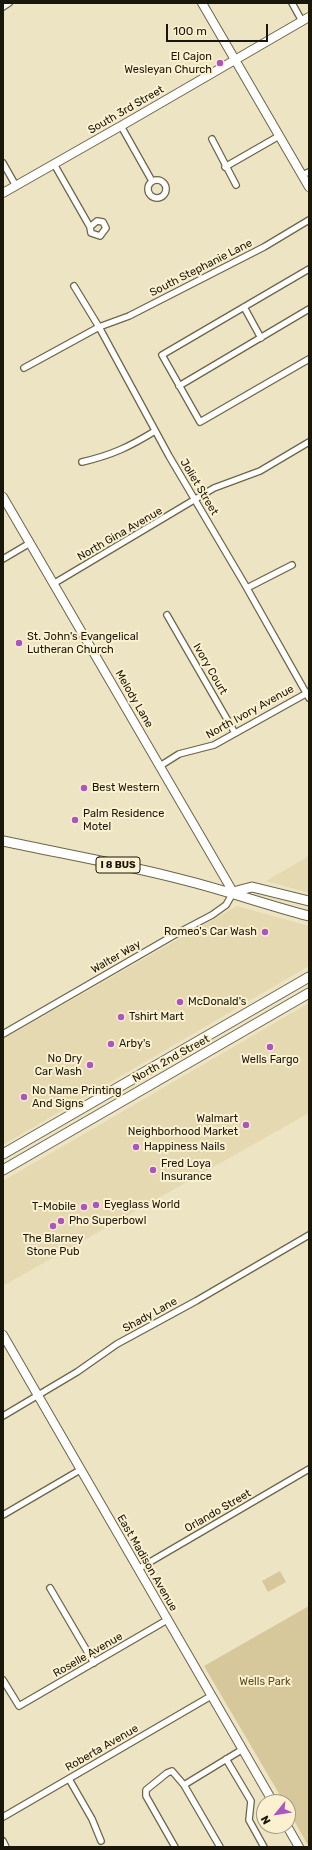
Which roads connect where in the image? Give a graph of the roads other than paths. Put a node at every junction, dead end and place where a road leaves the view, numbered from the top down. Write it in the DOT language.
graph roads {
  1 [pos="9,3"];
  2 [pos="202,3"];
  3 [pos="292,3"];
  4 [pos="3,6"];
  5 [pos="306,19"];
  6 [pos="235,59"];
  7 [pos="120,127"];
  8 [pos="279,136"];
  9 [pos="212,139"];
  10 [pos="3,163"];
  11 [pos="54,164"];
  12 [pos="225,167"];
  13 [pos="306,173"];
  14 [pos="152,181"];
  15 [pos="236,185"];
  16 [pos="16,186"];
  17 [pos="309,187"];
  18 [pos="3,194"];
  19 [pos="309,220"];
  20 [pos="90,227"];
  21 [pos="309,269"];
  22 [pos="74,286"];
  23 [pos="244,307"];
  24 [pos="309,309"];
  25 [pos="99,327"];
  26 [pos="261,338"];
  27 [pos="309,359"];
  28 [pos="24,368"];
  29 [pos="179,386"];
  30 [pos="156,431"];
  31 [pos="309,442"];
  32 [pos="82,462"];
  33 [pos="3,497"];
  34 [pos="196,501"];
  35 [pos="30,543"];
  36 [pos="3,559"];
  37 [pos="292,565"];
  38 [pos="53,584"];
  39 [pos="247,588"];
  40 [pos="167,615"];
  41 [pos="308,694"];
  42 [pos="236,733"];
  43 [pos="160,766"];
  44 [pos="3,841"];
  45 [pos="233,892"];
  46 [pos="309,901"];
  47 [pos="309,916"];
  48 [pos="309,977"];
  49 [pos="309,993"];
  50 [pos="221,1028"];
  51 [pos="3,1034"];
  52 [pos="198,1042"];
  53 [pos="206,1052"];
  54 [pos="183,1065"];
  55 [pos="141,1073"];
  56 [pos="136,1092"];
  57 [pos="47,1128"];
  58 [pos="34,1152"];
  59 [pos="3,1154"];
  60 [pos="3,1170"];
  61 [pos="309,1235"];
  62 [pos="3,1335"];
  63 [pos="38,1395"];
  64 [pos="3,1416"];
  65 [pos="309,1469"];
  66 [pos="80,1470"];
  67 [pos="3,1515"];
  68 [pos="138,1569"];
  69 [pos="50,1588"];
  70 [pos="168,1620"];
  71 [pos="94,1663"];
  72 [pos="3,1680"];
  73 [pos="211,1696"];
  74 [pos="244,1749"];
  75 [pos="226,1759"];
  76 [pos="68,1779"];
  77 [pos="184,1785"];
  78 [pos="269,1794"];
  79 [pos="3,1817"];
  80 [pos="292,1834"];
  81 [pos="3,1841"];
  82 [pos="101,1841"];
  83 [pos="6,1847"];
  84 [pos="175,1847"];
  85 [pos="220,1847"];
  86 [pos="264,1847"];
  87 [pos="299,1847"];
  1 -- 4 [label="street"];
  2 -- 6 [label="street"];
  3 -- 5 [label="street"];
  5 -- 6 [label="street, South 3rd Street"];
  6 -- 7 [label="street, South 3rd Street"];
  6 -- 8 [label="street"];
  7 -- 11 [label="street, South 3rd Street"];
  7 -- 14 [label="street"];
  8 -- 12 [label="street"];
  8 -- 13 [label="street"];
  9 -- 12 [label="street"];
  10 -- 16 [label="street"];
  11 -- 16 [label="street, South 3rd Street"];
  11 -- 20 [label="street"];
  12 -- 15 [label="street"];
  13 -- 17 [label="street"];
  16 -- 18 [label="street, South 3rd Street"];
  19 -- 25 [label="street, South Stephanie Lane"];
  21 -- 23 [label="street"];
  22 -- 25 [label="street, Joliet Street"];
  23 -- 26 [label="street"];
  23 -- 29 [label="street"];
  24 -- 26 [label="street"];
  25 -- 28 [label="street, South Stephanie Lane"];
  25 -- 30 [label="street, Joliet Street"];
  26 -- 29 [label="street"];
  27 -- 29 [label="street"];
  30 -- 32 [label="street"];
  30 -- 34 [label="street, Joliet Street"];
  31 -- 34 [label="street, North Gina Avenue"];
  33 -- 35 [label="street, Melody Lane"];
  34 -- 38 [label="street, North Gina Avenue"];
  34 -- 39 [label="street, Joliet Street"];
  35 -- 36 [label="street"];
  35 -- 38 [label="street, Melody Lane"];
  37 -- 39 [label="street"];
  38 -- 43 [label="street, Melody Lane"];
  39 -- 41 [label="street, Joliet Street"];
  40 -- 42 [label="street, Ivory Court"];
  41 -- 42 [label="street, North Ivory Avenue"];
  42 -- 43 [label="street, North Ivory Avenue"];
  43 -- 45 [label="street, Melody Lane"];
  44 -- 45 [label="main road, I 8 BUS"];
  45 -- 46 [label="main road, I 8 BUS"];
  45 -- 47 [label="main road, I 8 BUS"];
  45 -- 51 [label="street, Walter Way"];
  48 -- 50 [label="main road, North 2nd Street"];
  49 -- 53 [label="main road, North 2nd Street"];
  50 -- 52 [label="main road, North 2nd Street"];
  50 -- 53 [label="main road"];
  52 -- 54 [label="main road"];
  52 -- 55 [label="main road, North 2nd Street"];
  53 -- 54 [label="main road, North 2nd Street"];
  54 -- 56 [label="main road, North 2nd Street"];
  55 -- 56 [label="main road"];
  55 -- 57 [label="main road, North 2nd Street"];
  56 -- 58 [label="main road, North 2nd Street"];
  57 -- 58 [label="main road"];
  57 -- 59 [label="main road, North 2nd Street"];
  58 -- 60 [label="main road, North 2nd Street"];
  61 -- 63 [label="street, Shady Lane"];
  62 -- 63 [label="street, East Madison Avenue"];
  63 -- 64 [label="street, Shady Lane"];
  63 -- 66 [label="street, East Madison Avenue"];
  65 -- 68 [label="street, Orlando Street"];
  66 -- 67 [label="street"];
  66 -- 68 [label="street, East Madison Avenue"];
  68 -- 70 [label="street, East Madison Avenue"];
  69 -- 71 [label="street"];
  70 -- 71 [label="street, Roselle Avenue"];
  70 -- 73 [label="street, East Madison Avenue"];
  71 -- 72 [label="street, Roselle Avenue"];
  73 -- 74 [label="street, East Madison Avenue"];
  73 -- 76 [label="street, Roberta Avenue"];
  74 -- 75 [label="street"];
  74 -- 78 [label="street, East Madison Avenue"];
  75 -- 77 [label="street"];
  75 -- 86 [label="street"];
  76 -- 79 [label="street, Roberta Avenue"];
  76 -- 82 [label="street"];
  77 -- 84 [label="street"];
  77 -- 85 [label="street"];
  80 -- 87 [label="street"];
  81 -- 83 [label="street"];
}
